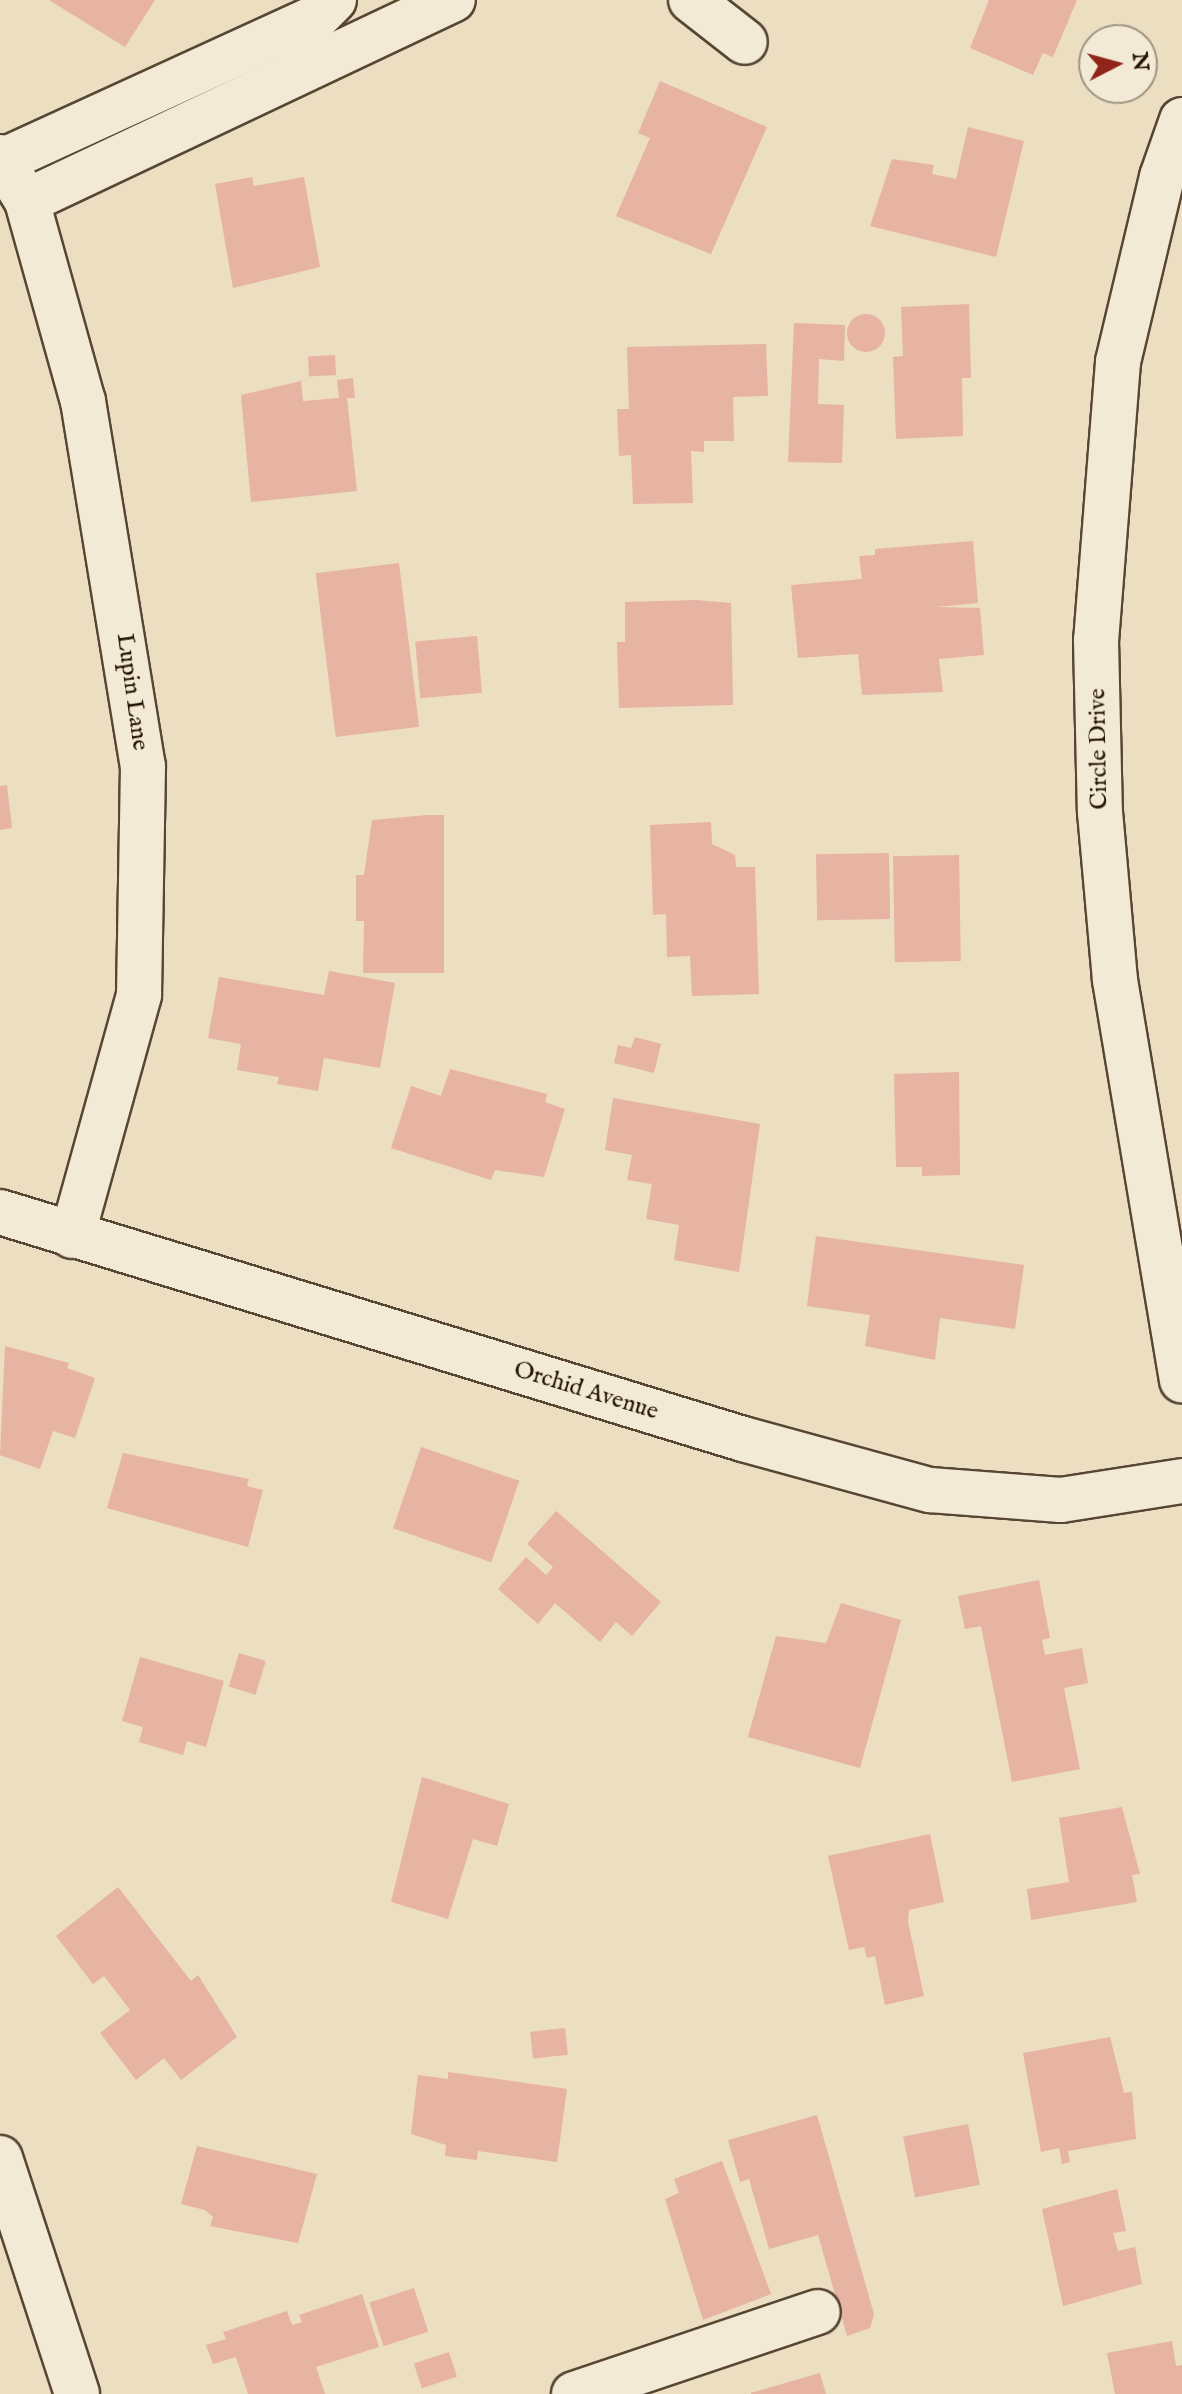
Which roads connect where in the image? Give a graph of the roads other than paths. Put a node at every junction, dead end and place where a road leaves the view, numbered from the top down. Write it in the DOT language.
graph roads {
  1 [pos="334,0"];
  2 [pos="453,0"];
  3 [pos="691,0"];
  4 [pos="745,42"];
  5 [pos="1182,120"];
  6 [pos="1,159"];
  7 [pos="27,201"];
  8 [pos="0,1212"];
  9 [pos="72,1236"];
  10 [pos="1182,1380"];
  11 [pos="1182,1481"];
  12 [pos="0,2158"];
  13 [pos="818,2312"];
  14 [pos="77,2394"];
  15 [pos="574,2394"];
  1 -- 6 [label="street"];
  2 -- 7 [label="street"];
  3 -- 4 [label="street"];
  5 -- 10 [label="street, Circle Drive"];
  6 -- 7 [label="street, Lupin Lane"];
  7 -- 9 [label="street, Lupin Lane"];
  8 -- 9 [label="street, Orchid Avenue"];
  9 -- 11 [label="street, Orchid Avenue"];
  12 -- 14 [label="street"];
  13 -- 15 [label="street"];
}
